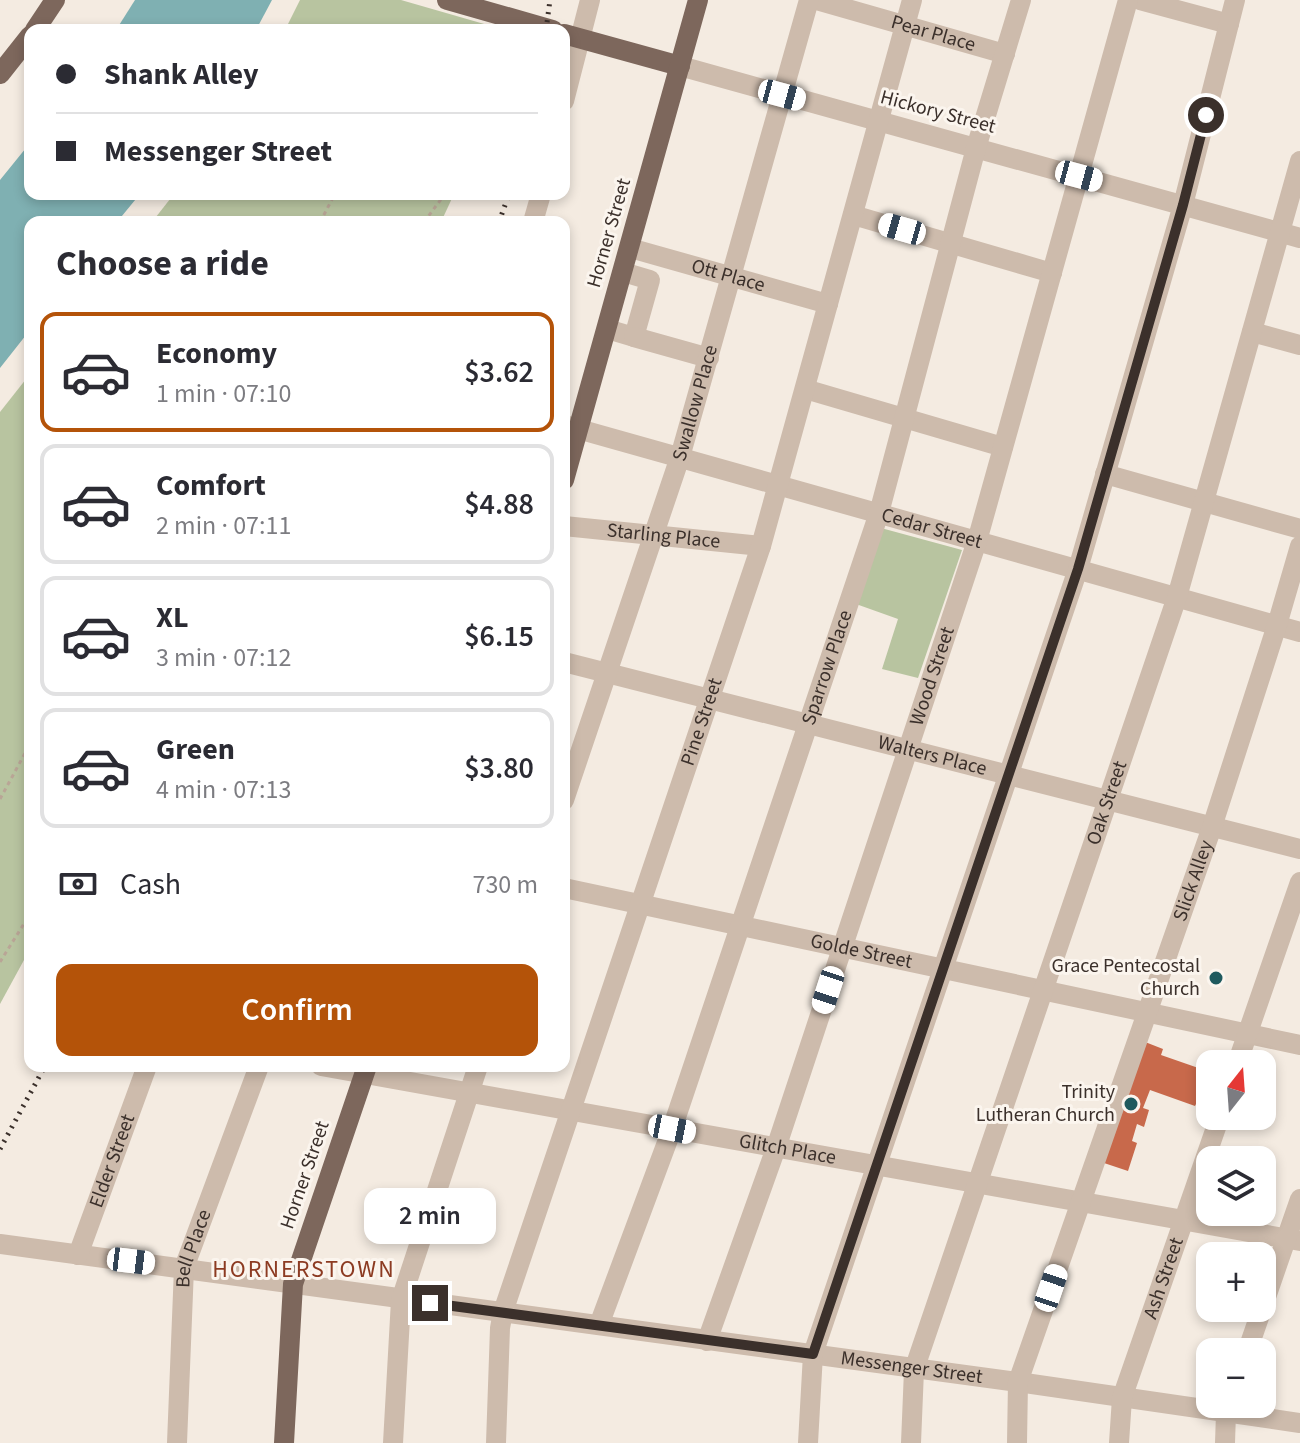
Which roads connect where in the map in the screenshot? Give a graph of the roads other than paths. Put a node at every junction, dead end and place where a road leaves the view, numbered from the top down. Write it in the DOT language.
graph roads {
  1 [pos="55,0"];
  2 [pos="447,0"];
  3 [pos="590,0"];
  4 [pos="698,0"];
  5 [pos="809,0"];
  6 [pos="816,0"];
  7 [pos="912,0"];
  8 [pos="1021,0"];
  9 [pos="1128,0"];
  10 [pos="1140,0"];
  11 [pos="1235,0"];
  12 [pos="39,24"];
  13 [pos="532,24"];
  14 [pos="1229,24"];
  15 [pos="906,25"];
  16 [pos="572,36"];
  17 [pos="24,44"];
  18 [pos="1005,54"];
  19 [pos="680,66"];
  20 [pos="0,74"];
  21 [pos="782,95"];
  22 [pos="880,121"];
  23 [pos="976,148"];
  24 [pos="1300,161"];
  25 [pos="1079,176"];
  26 [pos="1183,205"];
  27 [pos="853,215"];
  28 [pos="1290,235"];
  29 [pos="951,243"];
  30 [pos="630,248"];
  31 [pos="623,272"];
  32 [pos="1052,273"];
  33 [pos="732,277"];
  34 [pos="828,304"];
  35 [pos="607,329"];
  36 [pos="1252,332"];
  37 [pos="634,337"];
  38 [pos="1300,345"];
  39 [pos="709,358"];
  40 [pos="805,389"];
  41 [pos="904,417"];
  42 [pos="572,427"];
  43 [pos="1003,447"];
  44 [pos="680,457"];
  45 [pos="1105,474"];
  46 [pos="780,485"];
  47 [pos="1204,502"];
  48 [pos="879,513"];
  49 [pos="570,527"];
  50 [pos="1300,529"];
  51 [pos="653,536"];
  52 [pos="977,541"];
  53 [pos="761,546"];
  54 [pos="1300,546"];
  55 [pos="1078,569"];
  56 [pos="1177,597"];
  57 [pos="1277,625"];
  58 [pos="1300,632"];
  59 [pos="570,664"];
  60 [pos="606,674"];
  61 [pos="711,700"];
  62 [pos="808,725"];
  63 [pos="908,750"];
  64 [pos="1008,774"];
  65 [pos="570,782"];
  66 [pos="1109,801"];
  67 [pos="1212,827"];
  68 [pos="1300,849"];
  69 [pos="1300,882"];
  70 [pos="570,889"];
  71 [pos="640,904"];
  72 [pos="739,926"];
  73 [pos="842,948"];
  74 [pos="943,969"];
  75 [pos="1044,991"];
  76 [pos="1147,1012"];
  77 [pos="1248,1034"];
  78 [pos="1300,1045"];
  79 [pos="1242,1050"];
  80 [pos="145,1072"];
  81 [pos="257,1072"];
  82 [pos="364,1072"];
  83 [pos="374,1072"];
  84 [pos="476,1072"];
  85 [pos="469,1093"];
  86 [pos="570,1111"];
  87 [pos="672,1129"];
  88 [pos="1215,1130"];
  89 [pos="776,1148"];
  90 [pos="878,1166"];
  91 [pos="978,1184"];
  92 [pos="1300,1199"];
  93 [pos="1081,1203"];
  94 [pos="1184,1220"];
  95 [pos="1293,1240"];
  96 [pos="0,1244"];
  97 [pos="78,1255"];
  98 [pos="184,1268"];
  99 [pos="293,1284"];
  100 [pos="401,1300"];
  101 [pos="503,1312"];
  102 [pos="599,1325"];
  103 [pos="1253,1338"];
  104 [pos="707,1341"];
  105 [pos="813,1354"];
  106 [pos="914,1370"];
  107 [pos="1018,1382"];
  108 [pos="1122,1398"];
  109 [pos="1196,1406"];
  110 [pos="1227,1418"];
  111 [pos="1274,1418"];
  112 [pos="1300,1423"];
  113 [pos="177,1443"];
  114 [pos="284,1443"];
  115 [pos="393,1443"];
  116 [pos="496,1443"];
  117 [pos="808,1443"];
  118 [pos="911,1443"];
  119 [pos="1017,1443"];
  120 [pos="1119,1443"];
  121 [pos="1225,1443"];
  1 -- 12 [label="main road"];
  2 -- 13 [label="main road"];
  3 -- 16 [label="street"];
  4 -- 19 [label="main road, Horner Street"];
  5 -- 21 [label="street, Swallow Place"];
  6 -- 15 [label="street, Pear Place"];
  7 -- 15 [label="street, Pine Street"];
  8 -- 18 [label="street, Sparrow Place"];
  9 -- 25 [label="street, Wood Street"];
  10 -- 14 [label="street"];
  11 -- 14 [label="street"];
  14 -- 26 [label="street"];
  15 -- 18 [label="street, Pear Place"];
  15 -- 22 [label="street, Pine Street"];
  16 -- 19 [label="main road, Hickory Street"];
  17 -- 20 [label="main road"];
  18 -- 23 [label="street, Sparrow Place"];
  19 -- 21 [label="street, Hickory Street"];
  19 -- 30 [label="main road, Horner Street"];
  21 -- 22 [label="street, Hickory Street"];
  21 -- 33 [label="street, Swallow Place"];
  22 -- 23 [label="street, Hickory Street"];
  22 -- 27 [label="street, Pine Street"];
  23 -- 25 [label="street, Hickory Street"];
  23 -- 29 [label="street, Sparrow Place"];
  24 -- 28 [label="street, Oak Street"];
  25 -- 26 [label="street, Hickory Street"];
  25 -- 32 [label="street, Wood Street"];
  26 -- 28 [label="street, Hickory Street"];
  26 -- 45 [label="street"];
  27 -- 29 [label="street"];
  27 -- 34 [label="street, Pine Street"];
  28 -- 36 [label="street, Oak Street"];
  29 -- 32 [label="street"];
  29 -- 41 [label="street, Sparrow Place"];
  30 -- 31 [label="main road, Horner Street"];
  30 -- 33 [label="street, Ott Place"];
  31 -- 35 [label="main road, Horner Street"];
  31 -- 37 [label="street"];
  32 -- 43 [label="street, Wood Street"];
  33 -- 34 [label="street, Ott Place"];
  33 -- 39 [label="street, Swallow Place"];
  34 -- 40 [label="street, Pine Street"];
  35 -- 37 [label="street"];
  35 -- 42 [label="main road, Horner Street"];
  36 -- 38 [label="street"];
  36 -- 47 [label="street, Oak Street"];
  37 -- 39 [label="street"];
  39 -- 44 [label="street, Swallow Place"];
  40 -- 41 [label="street"];
  40 -- 46 [label="street, Pine Street"];
  41 -- 43 [label="street"];
  41 -- 48 [label="street, Sparrow Place"];
  42 -- 44 [label="street, Cedar Street"];
  43 -- 52 [label="street, Wood Street"];
  44 -- 46 [label="street, Cedar Street"];
  44 -- 51 [label="street, Swallow Place"];
  45 -- 47 [label="street"];
  45 -- 55 [label="street"];
  46 -- 48 [label="street, Cedar Street"];
  46 -- 53 [label="street, Pine Street"];
  47 -- 50 [label="street"];
  47 -- 56 [label="street, Oak Street"];
  48 -- 52 [label="street, Cedar Street"];
  48 -- 62 [label="street, Sparrow Place"];
  49 -- 51 [label="street, Starling Place"];
  51 -- 53 [label="street, Starling Place"];
  51 -- 60 [label="street, Swallow Place"];
  52 -- 55 [label="street, Cedar Street"];
  52 -- 63 [label="street, Wood Street"];
  53 -- 61 [label="street, Pine Street"];
  54 -- 57 [label="street, Slick Alley"];
  55 -- 56 [label="street, Cedar Street"];
  55 -- 64 [label="street"];
  56 -- 57 [label="street, Cedar Street"];
  56 -- 66 [label="street, Oak Street"];
  57 -- 58 [label="street, Cedar Street"];
  57 -- 67 [label="street, Slick Alley"];
  59 -- 60 [label="street, Walters Place"];
  60 -- 61 [label="street, Walters Place"];
  60 -- 65 [label="street, Swallow Place"];
  61 -- 62 [label="street, Walters Place"];
  61 -- 71 [label="street, Pine Street"];
  62 -- 63 [label="street, Walters Place"];
  62 -- 72 [label="street, Sparrow Place"];
  63 -- 64 [label="street, Walters Place"];
  63 -- 73 [label="street, Wood Street"];
  64 -- 66 [label="street, Walters Place"];
  64 -- 74 [label="street"];
  66 -- 67 [label="street, Walters Place"];
  66 -- 75 [label="street, Oak Street"];
  67 -- 68 [label="street, Walters Place"];
  67 -- 76 [label="street, Slick Alley"];
  69 -- 77 [label="street"];
  70 -- 71 [label="street, Golde Street"];
  71 -- 72 [label="street, Golde Street"];
  71 -- 86 [label="street, Pine Street"];
  72 -- 73 [label="street, Golde Street"];
  72 -- 87 [label="street, Sparrow Place"];
  73 -- 74 [label="street, Golde Street"];
  73 -- 89 [label="street, Wood Street"];
  74 -- 75 [label="street, Golde Street"];
  74 -- 90 [label="street"];
  75 -- 76 [label="street, Golde Street"];
  75 -- 91 [label="street, Oak Street"];
  76 -- 77 [label="street, Golde Street"];
  76 -- 93 [label="street, Slick Alley"];
  77 -- 78 [label="street, Golde Street"];
  77 -- 79 [label="street"];
  80 -- 97 [label="street, Elder Street"];
  81 -- 98 [label="street, Bell Place"];
  82 -- 99 [label="main road, Horner Street"];
  83 -- 85 [label="street, Glitch Place"];
  84 -- 85 [label="street"];
  85 -- 86 [label="street, Glitch Place"];
  85 -- 100 [label="street"];
  86 -- 87 [label="street, Glitch Place"];
  86 -- 101 [label="street, Pine Street"];
  87 -- 89 [label="street, Glitch Place"];
  87 -- 102 [label="street, Sparrow Place"];
  88 -- 94 [label="street, Ash Street"];
  89 -- 90 [label="street, Glitch Place"];
  89 -- 104 [label="street, Wood Street"];
  90 -- 91 [label="street, Glitch Place"];
  90 -- 105 [label="street"];
  91 -- 93 [label="street, Glitch Place"];
  91 -- 106 [label="street, Oak Street"];
  92 -- 95 [label="street"];
  93 -- 94 [label="street, Glitch Place"];
  93 -- 107 [label="street, Slick Alley"];
  94 -- 95 [label="street, Glitch Place"];
  94 -- 108 [label="street, Ash Street"];
  95 -- 103 [label="street"];
  96 -- 97 [label="street, Messenger Street"];
  97 -- 98 [label="street, Messenger Street"];
  98 -- 99 [label="street, Messenger Street"];
  98 -- 113 [label="street, Bell Place"];
  99 -- 100 [label="street, Messenger Street"];
  99 -- 114 [label="main road, Horner Street"];
  100 -- 101 [label="street, Messenger Street"];
  100 -- 115 [label="street"];
  101 -- 102 [label="street, Messenger Street"];
  101 -- 116 [label="street, Pine Street"];
  102 -- 104 [label="street, Messenger Street"];
  104 -- 105 [label="street, Messenger Street"];
  105 -- 106 [label="street, Messenger Street"];
  105 -- 117 [label="street"];
  106 -- 107 [label="street, Messenger Street"];
  106 -- 118 [label="street, Oak Street"];
  107 -- 108 [label="street, Messenger Street"];
  107 -- 119 [label="street, Slick Alley"];
  108 -- 109 [label="street, Messenger Street"];
  108 -- 120 [label="street, Ash Street"];
  110 -- 121 [label="street"];
  111 -- 112 [label="street, Messenger Street"];
}
